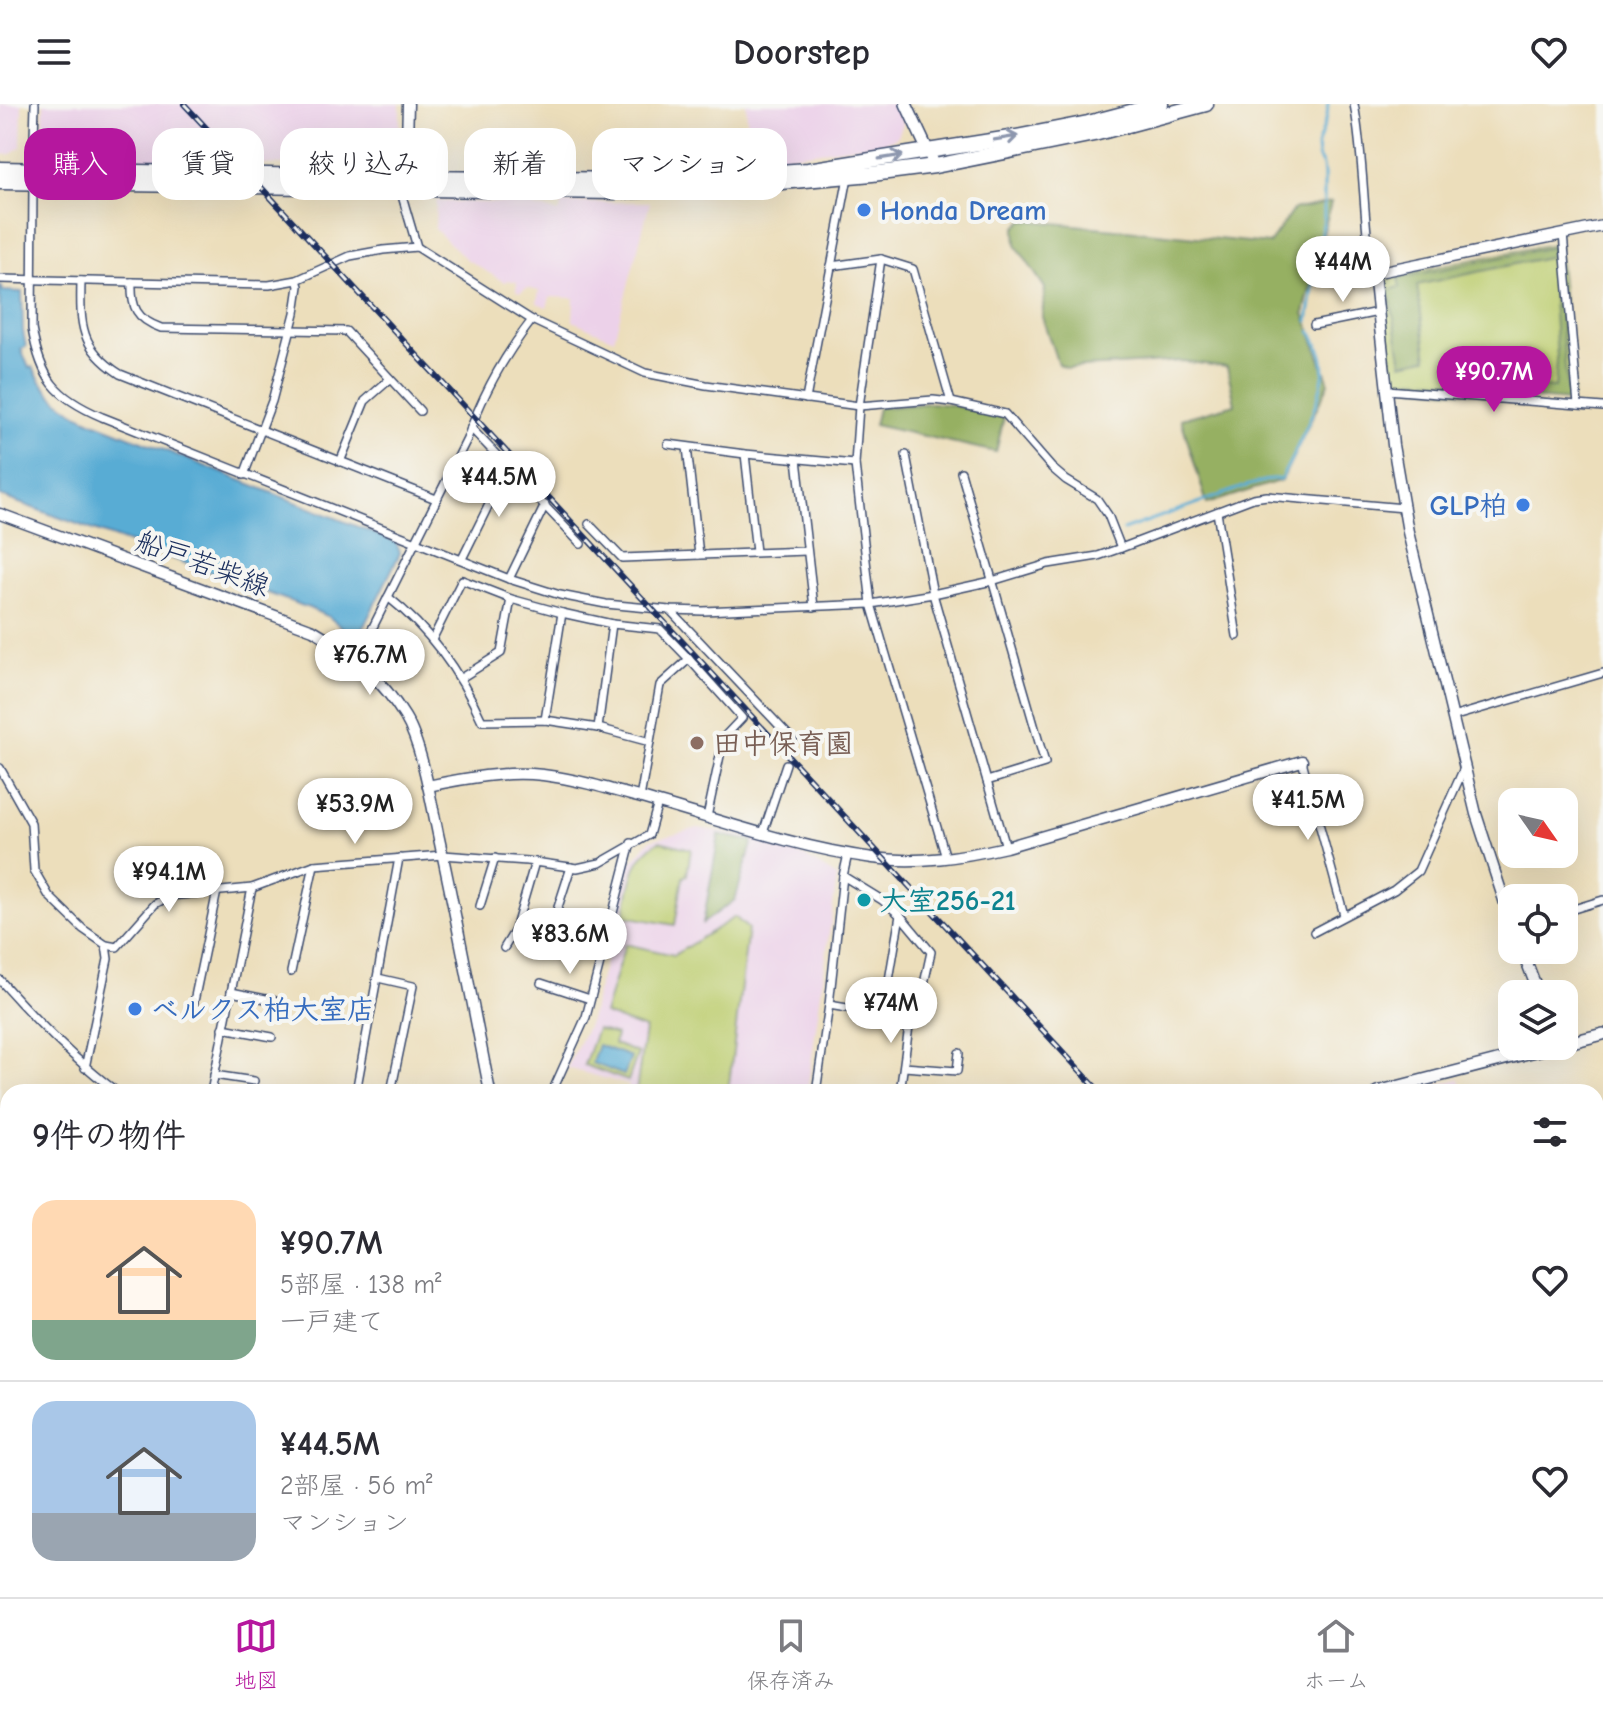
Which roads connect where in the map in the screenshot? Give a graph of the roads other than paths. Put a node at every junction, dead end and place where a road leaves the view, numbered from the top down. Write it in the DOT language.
graph roads {
  1 [pos="35,104"];
  2 [pos="408,104"];
  3 [pos="906,104"];
  4 [pos="1161,104"];
  5 [pos="1206,104"];
  6 [pos="1354,104"];
  7 [pos="34,128"];
  8 [pos="407,128"];
  9 [pos="929,151"];
  10 [pos="935,166"];
  11 [pos="0,169"];
  12 [pos="850,170"];
  13 [pos="24,174"];
  14 [pos="280,174"];
  15 [pos="136,175"];
  16 [pos="24,178"];
  17 [pos="0,182"];
  18 [pos="448,183"];
  19 [pos="33,200"];
  20 [pos="403,200"];
  21 [pos="1603,226"];
  22 [pos="1563,234"];
  23 [pos="417,247"];
  24 [pos="881,259"];
  25 [pos="831,266"];
  26 [pos="1374,273"];
  27 [pos="0,279"];
  28 [pos="33,280"];
  29 [pos="297,280"];
  30 [pos="81,281"];
  31 [pos="132,282"];
  32 [pos="1378,312"];
  33 [pos="532,320"];
  34 [pos="1314,325"];
  35 [pos="291,331"];
  36 [pos="390,379"];
  37 [pos="1387,390"];
  38 [pos="806,399"];
  39 [pos="951,402"];
  40 [pos="1578,405"];
  41 [pos="859,406"];
  42 [pos="1603,407"];
  43 [pos="420,411"];
  44 [pos="471,428"];
  45 [pos="260,430"];
  46 [pos="668,444"];
  47 [pos="687,447"];
  48 [pos="745,454"];
  49 [pos="906,455"];
  50 [pos="797,459"];
  51 [pos="340,462"];
  52 [pos="855,464"];
  53 [pos="508,466"];
  54 [pos="961,472"];
  55 [pos="244,475"];
  56 [pos="436,499"];
  57 [pos="545,505"];
  58 [pos="1404,508"];
  59 [pos="1217,512"];
  60 [pos="0,514"];
  61 [pos="589,524"];
  62 [pos="416,541"];
  63 [pos="581,544"];
  64 [pos="1121,548"];
  65 [pos="807,551"];
  66 [pos="756,552"];
  67 [pos="699,555"];
  68 [pos="462,559"];
  69 [pos="509,579"];
  70 [pos="992,581"];
  71 [pos="933,594"];
  72 [pos="388,597"];
  73 [pos="511,599"];
  74 [pos="871,604"];
  75 [pos="814,607"];
  76 [pos="670,610"];
  77 [pos="562,613"];
  78 [pos="612,624"];
  79 [pos="1237,636"];
  80 [pos="433,638"];
  81 [pos="357,659"];
  82 [pos="689,659"];
  83 [pos="1603,673"];
  84 [pos="461,678"];
  85 [pos="1452,717"];
  86 [pos="545,720"];
  87 [pos="598,728"];
  88 [pos="793,740"];
  89 [pos="650,742"];
  90 [pos="1302,761"];
  91 [pos="786,764"];
  92 [pos="1465,766"];
  93 [pos="0,768"];
  94 [pos="987,781"];
  95 [pos="428,786"];
  96 [pos="640,798"];
  97 [pos="658,803"];
  98 [pos="707,817"];
  99 [pos="763,833"];
  100 [pos="631,843"];
  101 [pos="1006,847"];
  102 [pos="848,854"];
  103 [pos="443,855"];
  104 [pos="399,858"];
  105 [pos="495,858"];
  106 [pos="946,858"];
  107 [pos="535,862"];
  108 [pos="314,865"];
  109 [pos="571,867"];
  110 [pos="843,876"];
  111 [pos="1499,884"];
  112 [pos="252,888"];
  113 [pos="217,891"];
  114 [pos="1603,900"];
  115 [pos="480,906"];
  116 [pos="1578,908"];
  117 [pos="900,915"];
  118 [pos="1344,915"];
  119 [pos="1314,932"];
  120 [pos="549,935"];
  121 [pos="106,945"];
  122 [pos="504,948"];
  123 [pos="291,972"];
  124 [pos="378,978"];
  125 [pos="0,980"];
  126 [pos="541,983"];
  127 [pos="231,992"];
  128 [pos="590,999"];
  129 [pos="281,1002"];
  130 [pos="829,1005"];
  131 [pos="884,1010"];
  132 [pos="915,1010"];
  133 [pos="192,1011"];
  134 [pos="223,1028"];
  135 [pos="1603,1034"];
  136 [pos="272,1037"];
  137 [pos="1578,1040"];
  138 [pos="959,1053"];
  139 [pos="1501,1060"];
  140 [pos="904,1067"];
  141 [pos="85,1068"];
  142 [pos="214,1075"];
  143 [pos="254,1081"];
  144 [pos="106,1084"];
  145 [pos="212,1084"];
  146 [pos="358,1084"];
  147 [pos="393,1084"];
  148 [pos="488,1084"];
  149 [pos="556,1084"];
  150 [pos="817,1084"];
  151 [pos="901,1084"];
  152 [pos="1408,1084"];
  1 -- 7 [label="street"];
  2 -- 8 [label="street"];
  3 -- 9 [label="main road"];
  9 -- 4 [label="highway, one-way"];
  5 -- 10 [label="highway"];
  6 -- 26 [label="street"];
  9 -- 10 [label="main road"];
  12 -- 9 [label="highway, one-way"];
  10 -- 12 [label="highway"];
  11 -- 13 [label="highway"];
  12 -- 18 [label="highway"];
  12 -- 25 [label="street"];
  14 -- 15 [label="highway"];
  16 -- 17 [label="highway"];
  19 -- 28 [label="street"];
  20 -- 23 [label="street"];
  21 -- 22 [label="street"];
  22 -- 26 [label="street"];
  22 -- 40 [label="street"];
  23 -- 29 [label="street"];
  23 -- 33 [label="street"];
  24 -- 25 [label="street"];
  24 -- 39 [label="street"];
  24 -- 41 [label="street"];
  25 -- 38 [label="street"];
  26 -- 32 [label="street"];
  27 -- 28 [label="street"];
  28 -- 30 [label="street"];
  28 -- 55 [label="street"];
  29 -- 31 [label="street"];
  29 -- 35 [label="street"];
  30 -- 31 [label="street"];
  30 -- 45 [label="street"];
  31 -- 35 [label="street"];
  32 -- 34 [label="street"];
  32 -- 37 [label="street"];
  33 -- 38 [label="street"];
  33 -- 44 [label="street"];
  35 -- 36 [label="street"];
  35 -- 45 [label="street"];
  36 -- 43 [label="street"];
  36 -- 51 [label="street"];
  37 -- 40 [label="street"];
  37 -- 58 [label="street"];
  38 -- 41 [label="street"];
  39 -- 41 [label="street"];
  39 -- 64 [label="street"];
  40 -- 42 [label="street"];
  41 -- 52 [label="street"];
  44 -- 53 [label="street"];
  44 -- 56 [label="street"];
  45 -- 51 [label="street"];
  45 -- 55 [label="street"];
  46 -- 47 [label="street"];
  47 -- 48 [label="street"];
  47 -- 67 [label="street"];
  48 -- 50 [label="street"];
  48 -- 66 [label="street"];
  49 -- 71 [label="street"];
  50 -- 52 [label="street"];
  50 -- 65 [label="street"];
  51 -- 56 [label="street"];
  52 -- 74 [label="street"];
  53 -- 57 [label="street"];
  53 -- 68 [label="street"];
  54 -- 70 [label="street"];
  55 -- 62 [label="street"];
  56 -- 62 [label="street"];
  57 -- 63 [label="street"];
  57 -- 69 [label="street"];
  58 -- 59 [label="street"];
  58 -- 85 [label="street"];
  59 -- 64 [label="street"];
  59 -- 79 [label="street"];
  60 -- 81 [label="street, 船戸若柴線"];
  61 -- 67 [label="street"];
  62 -- 68 [label="street"];
  62 -- 72 [label="street"];
  64 -- 70 [label="street"];
  65 -- 66 [label="street"];
  65 -- 75 [label="street"];
  66 -- 67 [label="street"];
  68 -- 69 [label="street"];
  69 -- 76 [label="street"];
  70 -- 71 [label="street"];
  70 -- 94 [label="street"];
  71 -- 74 [label="street"];
  71 -- 94 [label="street"];
  72 -- 80 [label="street"];
  72 -- 81 [label="street"];
  73 -- 77 [label="street"];
  73 -- 80 [label="street"];
  73 -- 84 [label="street"];
  74 -- 75 [label="street"];
  74 -- 106 [label="street"];
  75 -- 76 [label="street"];
  76 -- 88 [label="street"];
  77 -- 78 [label="street"];
  77 -- 86 [label="street"];
  78 -- 82 [label="street"];
  78 -- 87 [label="street"];
  80 -- 84 [label="street"];
  81 -- 95 [label="street, 船戸若柴線"];
  82 -- 89 [label="street"];
  82 -- 98 [label="street"];
  83 -- 85 [label="street"];
  84 -- 86 [label="street"];
  85 -- 92 [label="street"];
  86 -- 87 [label="street"];
  87 -- 89 [label="street"];
  89 -- 96 [label="street"];
  90 -- 101 [label="street"];
  90 -- 118 [label="street"];
  91 -- 99 [label="street"];
  92 -- 111 [label="street"];
  92 -- 118 [label="street"];
  93 -- 121 [label="street"];
  94 -- 101 [label="street"];
  95 -- 96 [label="street"];
  95 -- 103 [label="street, 船戸若柴線"];
  96 -- 97 [label="street"];
  97 -- 98 [label="street"];
  97 -- 100 [label="street"];
  98 -- 99 [label="street"];
  99 -- 102 [label="street"];
  100 -- 109 [label="street"];
  100 -- 128 [label="street"];
  101 -- 106 [label="street"];
  102 -- 106 [label="street"];
  102 -- 110 [label="street"];
  103 -- 104 [label="street"];
  103 -- 105 [label="street"];
  103 -- 148 [label="street, 船戸若柴線"];
  104 -- 108 [label="street"];
  104 -- 124 [label="street"];
  105 -- 107 [label="street"];
  105 -- 115 [label="street"];
  107 -- 109 [label="street"];
  107 -- 122 [label="street"];
  108 -- 112 [label="street"];
  108 -- 123 [label="street"];
  109 -- 120 [label="street"];
  110 -- 117 [label="street"];
  110 -- 130 [label="street"];
  112 -- 113 [label="street"];
  112 -- 127 [label="street"];
  113 -- 121 [label="street"];
  113 -- 133 [label="street"];
  114 -- 116 [label="street"];
  117 -- 131 [label="street"];
  117 -- 132 [label="street"];
  118 -- 119 [label="street"];
  121 -- 141 [label="street"];
  124 -- 146 [label="street"];
  124 -- 147 [label="street"];
  125 -- 141 [label="street"];
  126 -- 128 [label="street"];
  127 -- 129 [label="street"];
  127 -- 134 [label="street"];
  128 -- 149 [label="street"];
  130 -- 131 [label="street"];
  130 -- 150 [label="street"];
  131 -- 132 [label="street"];
  132 -- 140 [label="street"];
  134 -- 136 [label="street"];
  134 -- 142 [label="street"];
  135 -- 137 [label="main road"];
  138 -- 140 [label="street"];
  139 -- 152 [label="main road"];
  140 -- 151 [label="street"];
  141 -- 144 [label="street"];
  142 -- 143 [label="street"];
  142 -- 145 [label="street"];
}
